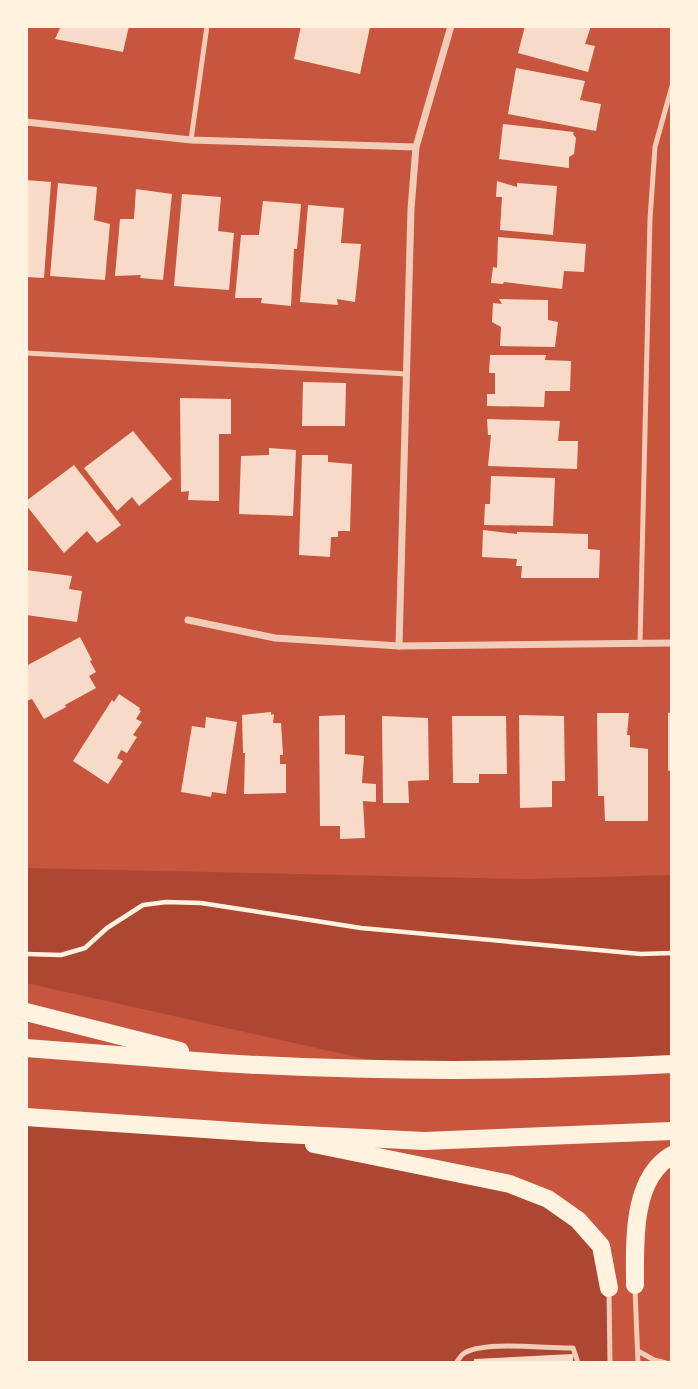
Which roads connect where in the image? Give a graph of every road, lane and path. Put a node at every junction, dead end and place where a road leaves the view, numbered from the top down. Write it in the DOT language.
graph roads {
  1 [pos="207,26"];
  2 [pos="450,26"];
  3 [pos="672,86"];
  4 [pos="26,122"];
  5 [pos="191,140"];
  6 [pos="416,147"];
  7 [pos="26,353"];
  8 [pos="407,374"];
  9 [pos="188,620"];
  10 [pos="672,643"];
  11 [pos="640,644"];
  12 [pos="399,646"];
  13 [pos="672,953"];
  14 [pos="26,954"];
  15 [pos="26,1012"];
  16 [pos="26,1048"];
  17 [pos="224,1063"];
  18 [pos="672,1065"];
  19 [pos="26,1117"];
  20 [pos="84,1121"];
  21 [pos="26,1126"];
  22 [pos="672,1131"];
  23 [pos="263,1133"];
  24 [pos="672,1154"];
  25 [pos="635,1285"];
  26 [pos="609,1288"];
  27 [pos="638,1351"];
  28 [pos="456,1363"];
  29 [pos="578,1363"];
  30 [pos="611,1363"];
  31 [pos="638,1363"];
  32 [pos="666,1363"];
  1 -- 5 [label="lane"];
  2 -- 6 [label="street"];
  3 -- 11 [label="lane"];
  4 -- 5 [label="street"];
  5 -- 6 [label="street"];
  6 -- 8 [label="street"];
  7 -- 8 [label="lane"];
  8 -- 12 [label="street"];
  9 -- 12 [label="street"];
  10 -- 11 [label="street"];
  11 -- 12 [label="street"];
  13 -- 14 [label="path"];
  15 -- 17 [label="main road"];
  16 -- 17 [label="main road"];
  17 -- 18 [label="main road"];
  19 -- 20 [label="main road"];
  20 -- 21 [label="main road"];
  20 -- 23 [label="main road"];
  22 -- 23 [label="main road"];
  23 -- 26 [label="main road"];
  24 -- 25 [label="main road"];
  25 -- 27 [label="lane"];
  26 -- 30 [label="lane"];
  27 -- 31 [label="lane"];
  27 -- 32 [label="lane"];
  28 -- 29 [label="lane"];
}
